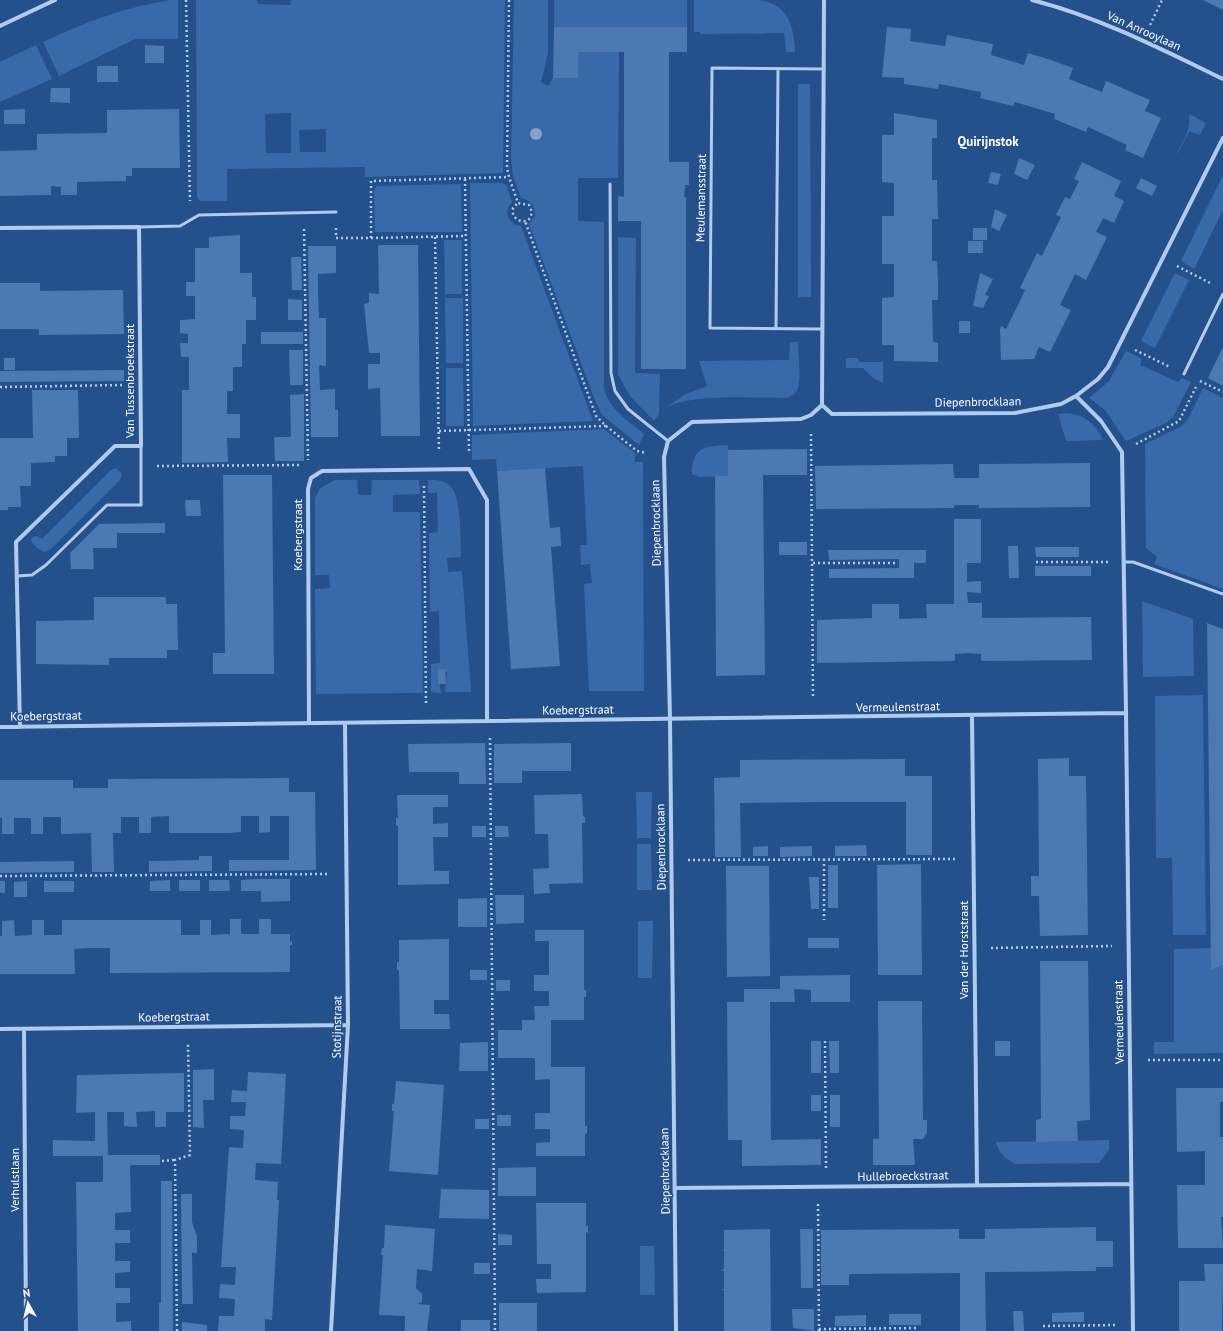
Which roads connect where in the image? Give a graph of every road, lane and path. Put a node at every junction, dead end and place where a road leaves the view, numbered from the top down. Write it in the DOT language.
graph roads {
  1 [pos="55,0"];
  2 [pos="186,0"];
  3 [pos="509,0"];
  4 [pos="824,0"];
  5 [pos="1032,0"];
  6 [pos="1162,0"];
  7 [pos="0,26"];
  8 [pos="1144,40"];
  9 [pos="778,69"];
  10 [pos="824,69"];
  11 [pos="1223,79"];
  12 [pos="1223,138"];
  13 [pos="509,177"];
  14 [pos="465,179"];
  15 [pos="610,184"];
  16 [pos="518,203"];
  17 [pos="336,212"];
  18 [pos="304,213"];
  19 [pos="190,220"];
  20 [pos="525,221"];
  21 [pos="139,227"];
  22 [pos="0,228"];
  23 [pos="466,236"];
  24 [pos="435,237"];
  25 [pos="371,238"];
  26 [pos="1162,259"];
  27 [pos="1216,286"];
  28 [pos="1223,294"];
  29 [pos="776,329"];
  30 [pos="821,329"];
  31 [pos="1184,374"];
  32 [pos="1199,381"];
  33 [pos="140,385"];
  34 [pos="0,387"];
  35 [pos="1076,396"];
  36 [pos="822,405"];
  37 [pos="811,415"];
  38 [pos="606,426"];
  39 [pos="439,431"];
  40 [pos="469,431"];
  41 [pos="668,441"];
  42 [pos="141,446"];
  43 [pos="1122,452"];
  44 [pos="664,457"];
  45 [pos="141,466"];
  46 [pos="424,469"];
  47 [pos="440,469"];
  48 [pos="469,469"];
  49 [pos="1036,562"];
  50 [pos="1124,562"];
  51 [pos="896,563"];
  52 [pos="813,564"];
  53 [pos="17,576"];
  54 [pos="1223,594"];
  55 [pos="1126,713"];
  56 [pos="972,716"];
  57 [pos="814,718"];
  58 [pos="670,719"];
  59 [pos="489,721"];
  60 [pos="427,722"];
  61 [pos="309,723"];
  62 [pos="346,723"];
  63 [pos="20,726"];
  64 [pos="0,727"];
  65 [pos="974,858"];
  66 [pos="824,859"];
  67 [pos="671,860"];
  68 [pos="346,874"];
  69 [pos="0,876"];
  70 [pos="824,920"];
  71 [pos="1128,946"];
  72 [pos="974,948"];
  73 [pos="348,1025"];
  74 [pos="187,1027"];
  75 [pos="0,1029"];
  76 [pos="24,1029"];
  77 [pos="825,1041"];
  78 [pos="1130,1060"];
  79 [pos="1223,1060"];
  80 [pos="175,1160"];
  81 [pos="162,1161"];
  82 [pos="1131,1184"];
  83 [pos="977,1185"];
  84 [pos="827,1186"];
  85 [pos="817,1187"];
  86 [pos="675,1188"];
  87 [pos="1133,1324"];
  88 [pos="1043,1326"];
  89 [pos="919,1328"];
  90 [pos="819,1330"];
  91 [pos="26,1331"];
  92 [pos="177,1331"];
  93 [pos="331,1331"];
  94 [pos="495,1331"];
  95 [pos="676,1331"];
  96 [pos="1133,1331"];
  1 -- 7 [label="street"];
  2 -- 19 [label="path"];
  3 -- 13 [label="path"];
  4 -- 10 [label="street"];
  5 -- 8 [label="street, Van Anrooylaan"];
  6 -- 8 [label="path"];
  8 -- 11 [label="street, Van Anrooylaan"];
  9 -- 10 [label="lane, Meulemansstraat"];
  9 -- 29 [label="lane"];
  9 -- 29 [label="lane, Meulemansstraat"];
  10 -- 30 [label="street"];
  12 -- 26 [label="street, Diepenbrocklaan"];
  13 -- 14 [label="path"];
  13 -- 16 [label="path"];
  14 -- 23 [label="path"];
  14 -- 25 [label="path"];
  15 -- 41 [label="lane"];
  16 -- 20 [label="path"];
  16 -- 20 [label="path"];
  17 -- 18 [label="lane"];
  17 -- 25 [label="path"];
  18 -- 19 [label="lane"];
  18 -- 45 [label="path"];
  19 -- 21 [label="lane"];
  20 -- 38 [label="path"];
  21 -- 22 [label="street"];
  21 -- 33 [label="street, Van Tussenbroekstraat"];
  23 -- 24 [label="path"];
  23 -- 40 [label="path"];
  24 -- 25 [label="path"];
  24 -- 39 [label="path"];
  26 -- 27 [label="path"];
  26 -- 35 [label="street, Diepenbrocklaan"];
  28 -- 31 [label="lane"];
  29 -- 30 [label="lane, Meulemansstraat"];
  30 -- 36 [label="street"];
  32 -- 43 [label="path"];
  33 -- 34 [label="path"];
  33 -- 42 [label="street, Van Tussenbroekstraat"];
  35 -- 36 [label="street, Diepenbrocklaan"];
  35 -- 43 [label="street"];
  36 -- 37 [label="street"];
  37 -- 41 [label="street"];
  37 -- 52 [label="path"];
  38 -- 40 [label="path"];
  38 -- 44 [label="path"];
  39 -- 40 [label="path"];
  39 -- 47 [label="path"];
  40 -- 48 [label="path"];
  41 -- 44 [label="street, Diepenbrocklaan"];
  42 -- 45 [label="lane"];
  42 -- 53 [label="street, Van Tussenbroekstraat"];
  43 -- 50 [label="street, Vermeulenstraat"];
  44 -- 58 [label="street, Diepenbrocklaan"];
  45 -- 53 [label="lane"];
  46 -- 47 [label="street, Koebergstraat"];
  46 -- 60 [label="path"];
  46 -- 61 [label="street, Koebergstraat"];
  47 -- 48 [label="street, Koebergstraat"];
  48 -- 59 [label="street"];
  49 -- 50 [label="path"];
  50 -- 54 [label="lane"];
  50 -- 55 [label="street, Vermeulenstraat"];
  51 -- 52 [label="path"];
  52 -- 57 [label="path"];
  53 -- 63 [label="street, Van Tussenbroekstraat"];
  55 -- 56 [label="street, Vermeulenstraat"];
  55 -- 71 [label="street, Vermeulenstraat"];
  56 -- 57 [label="street, Vermeulenstraat"];
  56 -- 65 [label="street, Van der Horststraat"];
  57 -- 58 [label="street, Vermeulenstraat"];
  58 -- 59 [label="street, Koebergstraat"];
  58 -- 67 [label="street, Diepenbrocklaan"];
  59 -- 60 [label="street, Koebergstraat"];
  59 -- 94 [label="path"];
  60 -- 62 [label="street, Koebergstraat"];
  61 -- 62 [label="street, Koebergstraat"];
  61 -- 63 [label="street, Koebergstraat"];
  62 -- 68 [label="street, Stotijnstraat"];
  63 -- 64 [label="street, Koebergstraat"];
  65 -- 66 [label="path"];
  65 -- 72 [label="street, Van der Horststraat"];
  66 -- 67 [label="path"];
  66 -- 70 [label="path"];
  67 -- 86 [label="street, Diepenbrocklaan"];
  68 -- 69 [label="path"];
  68 -- 73 [label="street, Stotijnstraat"];
  71 -- 72 [label="path"];
  71 -- 78 [label="street, Vermeulenstraat"];
  72 -- 83 [label="street, Van der Horststraat"];
  73 -- 74 [label="street, Koebergstraat"];
  73 -- 93 [label="street, Stotijnstraat"];
  74 -- 76 [label="street, Koebergstraat"];
  74 -- 80 [label="path"];
  75 -- 76 [label="street, Koebergstraat"];
  76 -- 91 [label="street, Verhulstlaan"];
  77 -- 84 [label="path"];
  78 -- 79 [label="path"];
  78 -- 82 [label="street, Vermeulenstraat"];
  80 -- 81 [label="path"];
  80 -- 92 [label="path"];
  82 -- 83 [label="street, Hullebroeckstraat"];
  82 -- 87 [label="street, Vermeulenstraat"];
  83 -- 84 [label="street, Hullebroeckstraat"];
  84 -- 85 [label="street, Hullebroeckstraat"];
  85 -- 86 [label="street, Hullebroeckstraat"];
  85 -- 90 [label="path"];
  86 -- 95 [label="street, Diepenbrocklaan"];
  87 -- 88 [label="path"];
  87 -- 96 [label="street, Vermeulenstraat"];
  89 -- 90 [label="path"];
}
